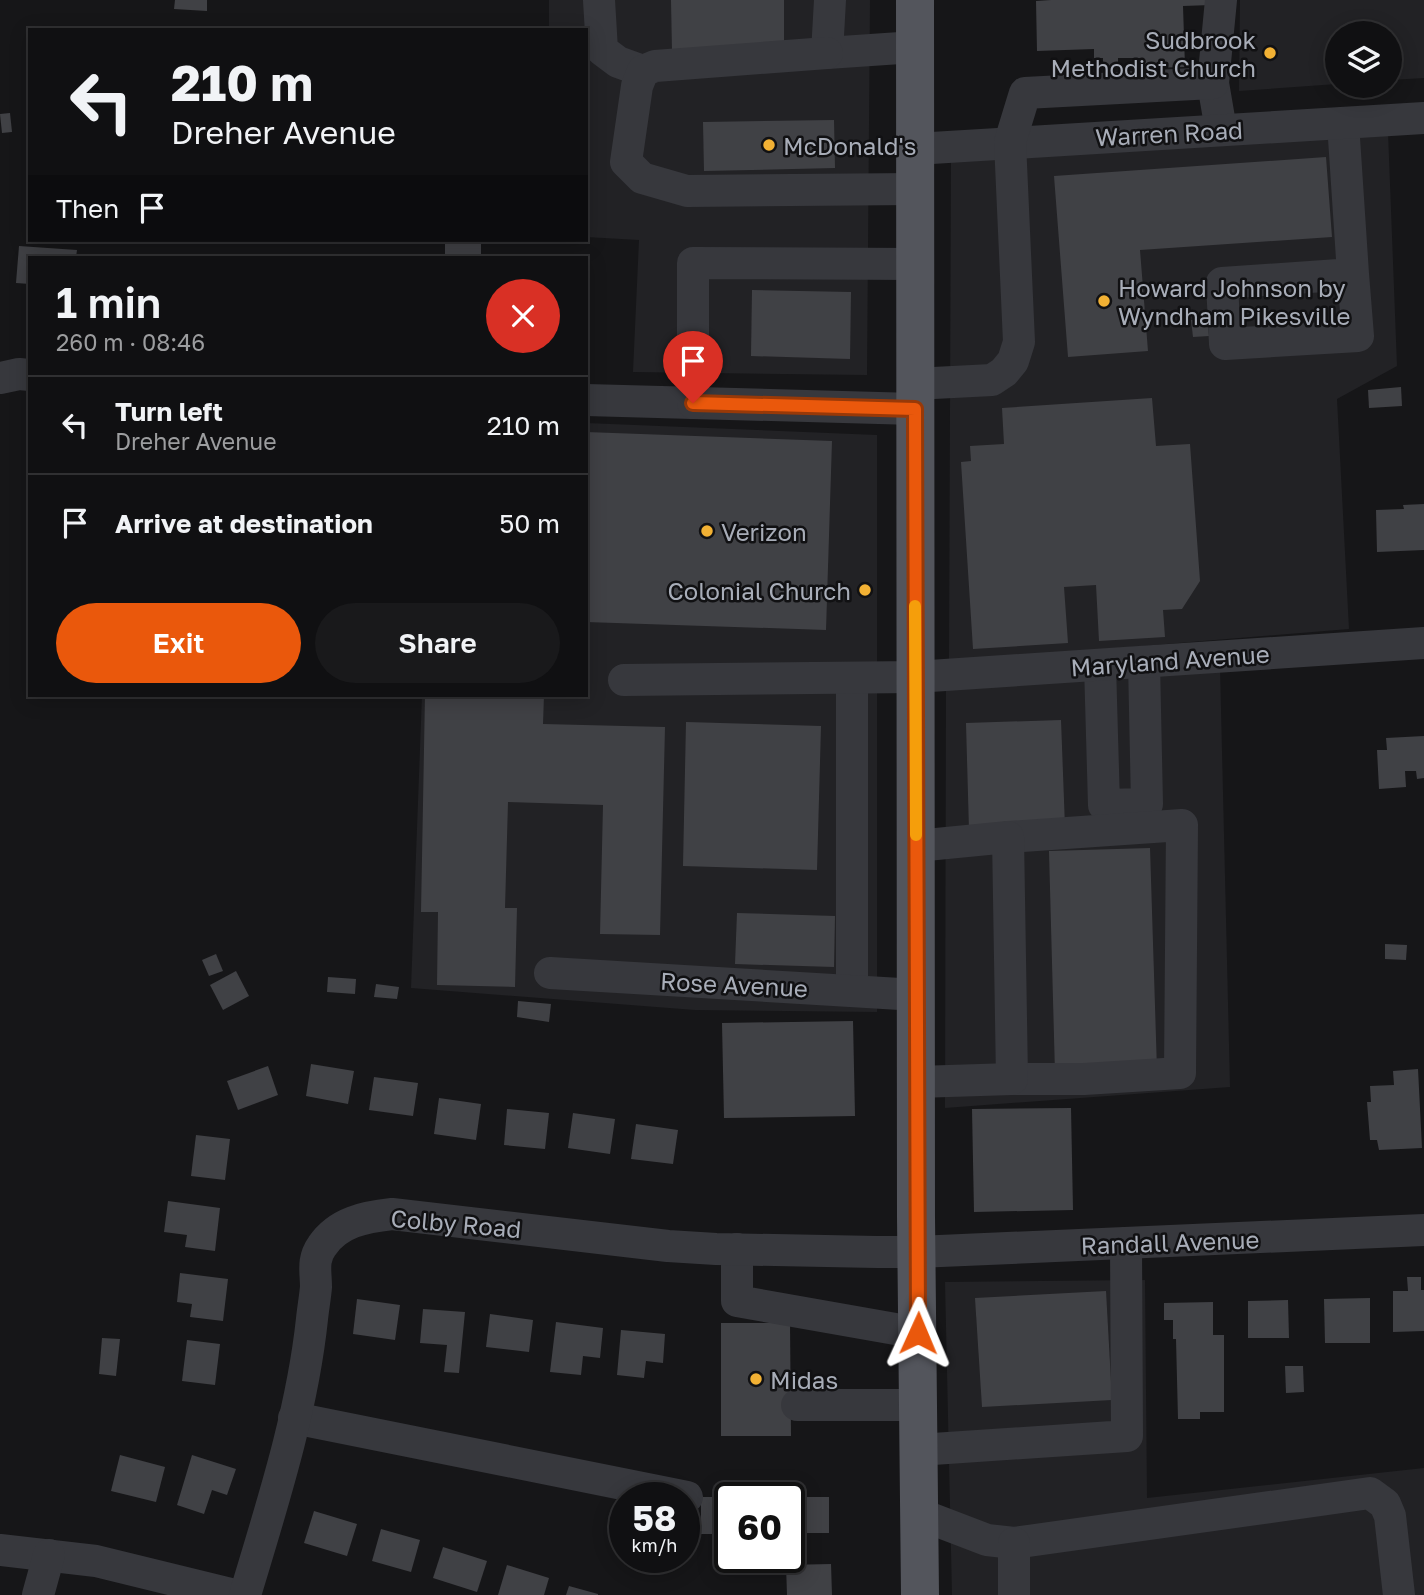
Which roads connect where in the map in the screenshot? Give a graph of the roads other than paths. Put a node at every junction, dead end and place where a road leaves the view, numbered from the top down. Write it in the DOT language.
graph roads {
  1 [pos="599,0"];
  2 [pos="830,0"];
  3 [pos="915,0"];
  4 [pos="1221,0"];
  5 [pos="915,47"];
  6 [pos="827,53"];
  7 [pos="649,69"];
  8 [pos="1213,83"];
  9 [pos="1424,118"];
  10 [pos="1343,123"];
  11 [pos="1221,130"];
  12 [pos="1010,142"];
  13 [pos="915,149"];
  14 [pos="915,189"];
  15 [pos="915,264"];
  16 [pos="1353,274"];
  17 [pos="28,375"];
  18 [pos="0,378"];
  19 [pos="915,396"];
  20 [pos="588,400"];
  21 [pos="693,403"];
  22 [pos="1424,643"];
  23 [pos="1144,662"];
  24 [pos="1100,665"];
  25 [pos="915,677"];
  26 [pos="852,678"];
  27 [pos="624,680"];
  28 [pos="1008,837"];
  29 [pos="916,846"];
  30 [pos="550,973"];
  31 [pos="852,991"];
  32 [pos="917,995"];
  33 [pos="1012,1079"];
  34 [pos="917,1082"];
  35 [pos="1424,1230"];
  36 [pos="1126,1244"];
  37 [pos="737,1249"];
  38 [pos="916,1252"];
  39 [pos="918,1333"];
  40 [pos="797,1405"];
  41 [pos="918,1405"];
  42 [pos="294,1419"];
  43 [pos="918,1450"];
  44 [pos="611,1482"];
  45 [pos="919,1514"];
  46 [pos="1014,1542"];
  47 [pos="0,1550"];
  48 [pos="49,1555"];
  49 [pos="38,1595"];
  50 [pos="235,1595"];
  51 [pos="245,1595"];
  52 [pos="920,1595"];
  53 [pos="1014,1595"];
  54 [pos="1399,1595"];
  1 -- 7 [label="street"];
  2 -- 6 [label="street"];
  3 -- 5 [label="main road"];
  4 -- 8 [label="street"];
  5 -- 6 [label="street"];
  5 -- 13 [label="main road"];
  6 -- 7 [label="street"];
  7 -- 14 [label="street"];
  8 -- 11 [label="street"];
  8 -- 12 [label="street"];
  9 -- 10 [label="street, Warren Road"];
  10 -- 11 [label="street, Warren Road"];
  10 -- 16 [label="street"];
  11 -- 12 [label="street, Warren Road"];
  12 -- 13 [label="street, Warren Road"];
  12 -- 19 [label="street"];
  13 -- 14 [label="main road"];
  14 -- 15 [label="main road"];
  15 -- 19 [label="main road"];
  15 -- 21 [label="street"];
  17 -- 18 [label="street"];
  19 -- 21 [label="street"];
  19 -- 25 [label="main road"];
  20 -- 21 [label="street"];
  22 -- 23 [label="street, Maryland Avenue"];
  23 -- 24 [label="street, Maryland Avenue"];
  23 -- 24 [label="street"];
  24 -- 25 [label="street, Maryland Avenue"];
  25 -- 26 [label="street, Maryland Avenue"];
  25 -- 29 [label="main road"];
  26 -- 27 [label="street, Maryland Avenue"];
  26 -- 31 [label="street"];
  28 -- 29 [label="street"];
  28 -- 33 [label="street"];
  28 -- 33 [label="street"];
  29 -- 32 [label="main road"];
  30 -- 31 [label="street, Rose Avenue"];
  31 -- 32 [label="street, Rose Avenue"];
  32 -- 34 [label="main road"];
  33 -- 34 [label="street"];
  34 -- 38 [label="main road"];
  35 -- 36 [label="street, Randall Avenue"];
  36 -- 38 [label="street, Randall Avenue"];
  36 -- 43 [label="street"];
  37 -- 38 [label="street, Colby Road"];
  37 -- 39 [label="street"];
  37 -- 42 [label="street, Colby Road"];
  38 -- 39 [label="main road"];
  39 -- 41 [label="main road"];
  40 -- 41 [label="street"];
  41 -- 43 [label="main road"];
  42 -- 44 [label="street"];
  42 -- 51 [label="street, Colby Road"];
  43 -- 45 [label="main road"];
  45 -- 46 [label="street"];
  45 -- 52 [label="main road"];
  46 -- 53 [label="street"];
  46 -- 54 [label="street"];
  47 -- 48 [label="street"];
  48 -- 49 [label="street"];
  48 -- 50 [label="street"];
}
